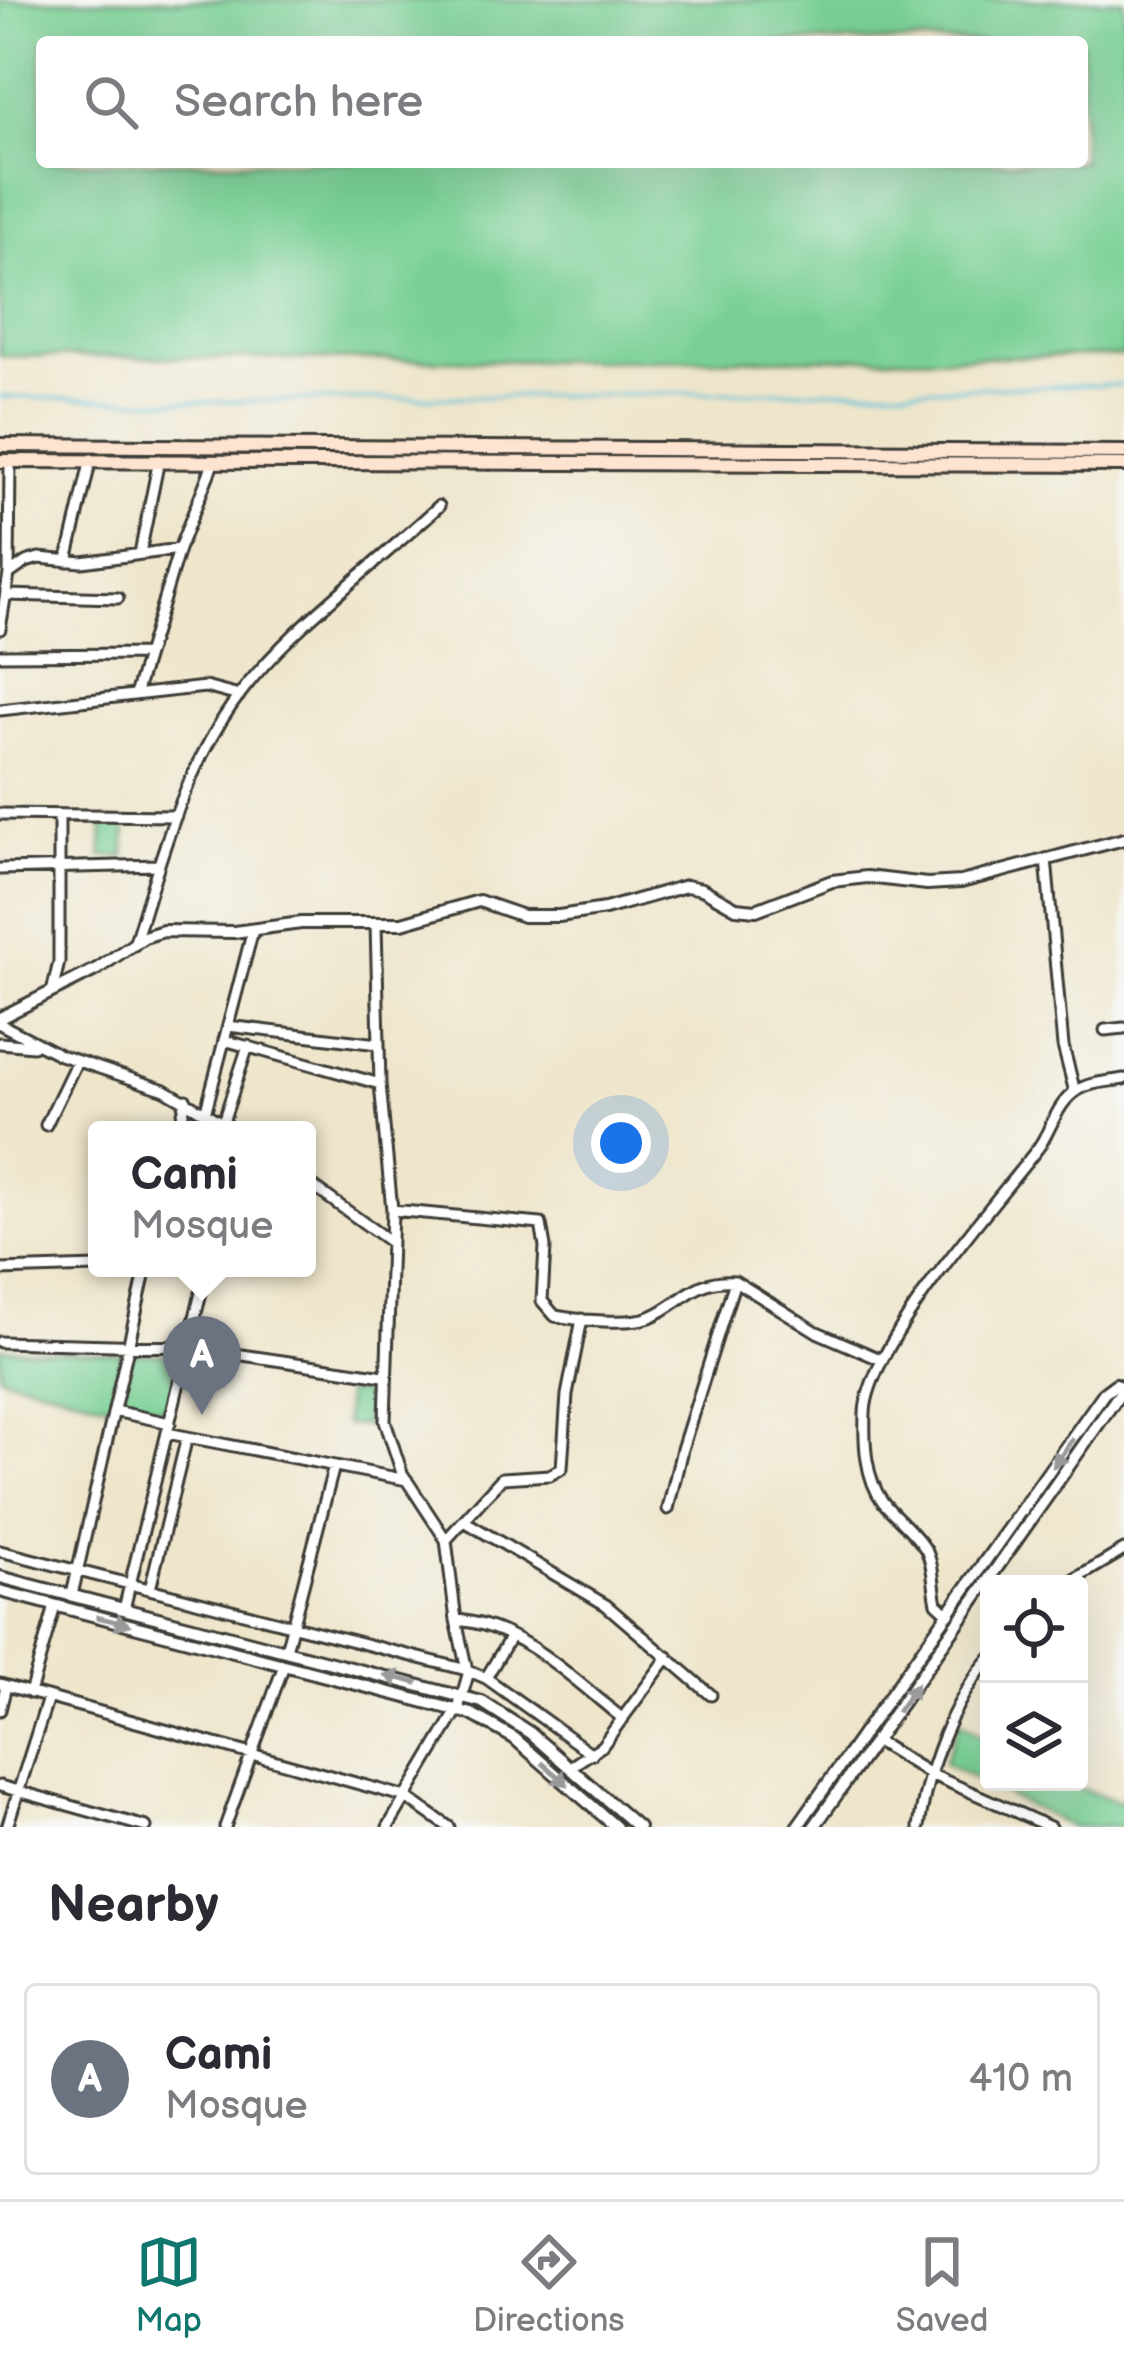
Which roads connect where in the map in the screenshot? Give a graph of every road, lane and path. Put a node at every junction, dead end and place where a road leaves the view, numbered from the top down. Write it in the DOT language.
graph roads {
  1 [pos="0,445"];
  2 [pos="1124,452"];
  3 [pos="91,459"];
  4 [pos="5,460"];
  5 [pos="159,460"];
  6 [pos="214,460"];
  7 [pos="1124,465"];
  8 [pos="439,506"];
  9 [pos="179,549"];
  10 [pos="140,553"];
  11 [pos="67,561"];
  12 [pos="9,574"];
  13 [pos="6,595"];
  14 [pos="118,598"];
  15 [pos="0,629"];
  16 [pos="146,654"];
  17 [pos="0,655"];
  18 [pos="135,695"];
  19 [pos="239,696"];
  20 [pos="0,710"];
  21 [pos="0,814"];
  22 [pos="59,815"];
  23 [pos="176,816"];
  24 [pos="1124,838"];
  25 [pos="1046,860"];
  26 [pos="159,865"];
  27 [pos="58,866"];
  28 [pos="0,869"];
  29 [pos="376,924"];
  30 [pos="253,930"];
  31 [pos="134,945"];
  32 [pos="53,988"];
  33 [pos="0,1021"];
  34 [pos="228,1026"];
  35 [pos="1124,1028"];
  36 [pos="1105,1030"];
  37 [pos="224,1040"];
  38 [pos="0,1043"];
  39 [pos="378,1045"];
  40 [pos="248,1046"];
  41 [pos="44,1048"];
  42 [pos="77,1061"];
  43 [pos="1124,1079"];
  44 [pos="380,1084"];
  45 [pos="1075,1092"];
  46 [pos="186,1100"];
  47 [pos="206,1110"];
  48 [pos="180,1121"];
  49 [pos="222,1121"];
  50 [pos="224,1121"];
  51 [pos="46,1125"];
  52 [pos="316,1188"];
  53 [pos="392,1210"];
  54 [pos="389,1240"];
  55 [pos="88,1268"];
  56 [pos="0,1270"];
  57 [pos="144,1277"];
  58 [pos="205,1277"];
  59 [pos="735,1281"];
  60 [pos="582,1319"];
  61 [pos="0,1342"];
  62 [pos="127,1345"];
  63 [pos="188,1346"];
  64 [pos="882,1360"];
  65 [pos="385,1376"];
  66 [pos="114,1411"];
  67 [pos="169,1428"];
  68 [pos="187,1437"];
  69 [pos="334,1466"];
  70 [pos="407,1480"];
  71 [pos="668,1509"];
  72 [pos="466,1522"];
  73 [pos="446,1540"];
  74 [pos="1124,1550"];
  75 [pos="0,1551"];
  76 [pos="76,1570"];
  77 [pos="1082,1575"];
  78 [pos="0,1577"];
  79 [pos="131,1584"];
  80 [pos="150,1589"];
  81 [pos="0,1591"];
  82 [pos="71,1595"];
  83 [pos="56,1606"];
  84 [pos="124,1609"];
  85 [pos="949,1614"];
  86 [pos="456,1620"];
  87 [pos="292,1625"];
  88 [pos="511,1636"];
  89 [pos="286,1650"];
  90 [pos="668,1657"];
  91 [pos="284,1665"];
  92 [pos="467,1670"];
  93 [pos="980,1670"];
  94 [pos="485,1678"];
  95 [pos="3,1685"];
  96 [pos="30,1693"];
  97 [pos="464,1695"];
  98 [pos="711,1695"];
  99 [pos="48,1698"];
  100 [pos="458,1709"];
  101 [pos="0,1710"];
  102 [pos="623,1719"];
  103 [pos="876,1741"];
  104 [pos="253,1754"];
  105 [pos="592,1754"];
  106 [pos="570,1767"];
  107 [pos="930,1774"];
  108 [pos="0,1786"];
  109 [pos="18,1792"];
  110 [pos="406,1797"];
  111 [pos="7,1827"];
  112 [pos="146,1827"];
  113 [pos="225,1827"];
  114 [pos="388,1827"];
  115 [pos="449,1827"];
  116 [pos="616,1827"];
  117 [pos="638,1827"];
  118 [pos="797,1827"];
  119 [pos="814,1827"];
  120 [pos="919,1827"];
  121 [pos="1050,1827"];
  1 -- 2 [label="main road"];
  3 -- 4 [label="main road"];
  3 -- 5 [label="main road"];
  3 -- 11 [label="street"];
  4 -- 12 [label="street"];
  5 -- 6 [label="main road"];
  5 -- 10 [label="street"];
  6 -- 7 [label="main road"];
  6 -- 9 [label="street"];
  8 -- 19 [label="street"];
  9 -- 10 [label="street"];
  9 -- 16 [label="street"];
  10 -- 11 [label="street"];
  11 -- 12 [label="street"];
  12 -- 13 [label="street"];
  13 -- 14 [label="street"];
  13 -- 15 [label="street"];
  16 -- 17 [label="street"];
  16 -- 18 [label="street"];
  18 -- 19 [label="street"];
  18 -- 20 [label="street"];
  19 -- 23 [label="street"];
  21 -- 22 [label="street"];
  22 -- 23 [label="street"];
  22 -- 27 [label="street"];
  23 -- 26 [label="street"];
  24 -- 25 [label="street"];
  25 -- 29 [label="street"];
  25 -- 45 [label="street"];
  26 -- 27 [label="street"];
  26 -- 31 [label="street"];
  27 -- 28 [label="street"];
  27 -- 32 [label="street"];
  29 -- 30 [label="street"];
  29 -- 39 [label="street"];
  30 -- 31 [label="street"];
  30 -- 34 [label="street"];
  31 -- 32 [label="street"];
  32 -- 33 [label="street"];
  33 -- 41 [label="street"];
  34 -- 37 [label="street"];
  34 -- 39 [label="street"];
  35 -- 36 [label="street"];
  37 -- 40 [label="street"];
  37 -- 47 [label="street"];
  38 -- 41 [label="street"];
  39 -- 44 [label="street"];
  40 -- 44 [label="street"];
  40 -- 50 [label="street"];
  41 -- 42 [label="street"];
  42 -- 46 [label="street"];
  42 -- 51 [label="street"];
  43 -- 45 [label="street"];
  44 -- 53 [label="street"];
  45 -- 64 [label="street"];
  46 -- 47 [label="street"];
  46 -- 48 [label="street"];
  47 -- 49 [label="street"];
  52 -- 54 [label="street"];
  53 -- 54 [label="street"];
  53 -- 60 [label="street"];
  54 -- 65 [label="street"];
  55 -- 56 [label="street"];
  57 -- 62 [label="street"];
  58 -- 63 [label="street"];
  59 -- 60 [label="street"];
  59 -- 64 [label="street"];
  59 -- 71 [label="street"];
  60 -- 72 [label="street"];
  61 -- 62 [label="street"];
  62 -- 63 [label="street"];
  62 -- 66 [label="street"];
  63 -- 65 [label="street"];
  63 -- 67 [label="street"];
  64 -- 85 [label="street"];
  65 -- 70 [label="street"];
  66 -- 67 [label="street"];
  66 -- 76 [label="street"];
  67 -- 68 [label="street"];
  67 -- 79 [label="street"];
  68 -- 69 [label="street"];
  68 -- 80 [label="street"];
  69 -- 70 [label="street"];
  69 -- 87 [label="street"];
  70 -- 73 [label="street"];
  72 -- 73 [label="street"];
  72 -- 90 [label="street"];
  73 -- 86 [label="street"];
  74 -- 77 [label="street"];
  75 -- 76 [label="street"];
  76 -- 79 [label="street"];
  76 -- 82 [label="street"];
  78 -- 82 [label="street"];
  79 -- 80 [label="street"];
  79 -- 84 [label="street"];
  80 -- 87 [label="street"];
  81 -- 83 [label="street"];
  82 -- 84 [label="street"];
  83 -- 91 [label="street, one-way"];
  83 -- 96 [label="street"];
  84 -- 89 [label="street"];
  103 -- 85 [label="street, one-way"];
  85 -- 118 [label="street"];
  86 -- 88 [label="street"];
  86 -- 92 [label="street"];
  87 -- 89 [label="street"];
  87 -- 92 [label="street"];
  88 -- 94 [label="street"];
  88 -- 102 [label="street"];
  97 -- 89 [label="street, one-way"];
  90 -- 98 [label="street"];
  90 -- 102 [label="street"];
  91 -- 100 [label="street"];
  91 -- 104 [label="street"];
  92 -- 94 [label="street"];
  92 -- 97 [label="street"];
  93 -- 107 [label="street"];
  94 -- 105 [label="street"];
  95 -- 96 [label="street"];
  95 -- 101 [label="street"];
  96 -- 99 [label="street"];
  97 -- 100 [label="street"];
  97 -- 106 [label="street"];
  99 -- 104 [label="street"];
  99 -- 109 [label="street"];
  100 -- 110 [label="street"];
  100 -- 116 [label="street, one-way"];
  102 -- 105 [label="street"];
  103 -- 107 [label="street"];
  103 -- 119 [label="street"];
  104 -- 110 [label="street"];
  104 -- 113 [label="street"];
  105 -- 106 [label="street"];
  106 -- 117 [label="street"];
  107 -- 120 [label="street"];
  107 -- 121 [label="street"];
  108 -- 109 [label="street"];
  109 -- 111 [label="street"];
  109 -- 112 [label="street"];
  110 -- 114 [label="street"];
  110 -- 115 [label="street"];
}
